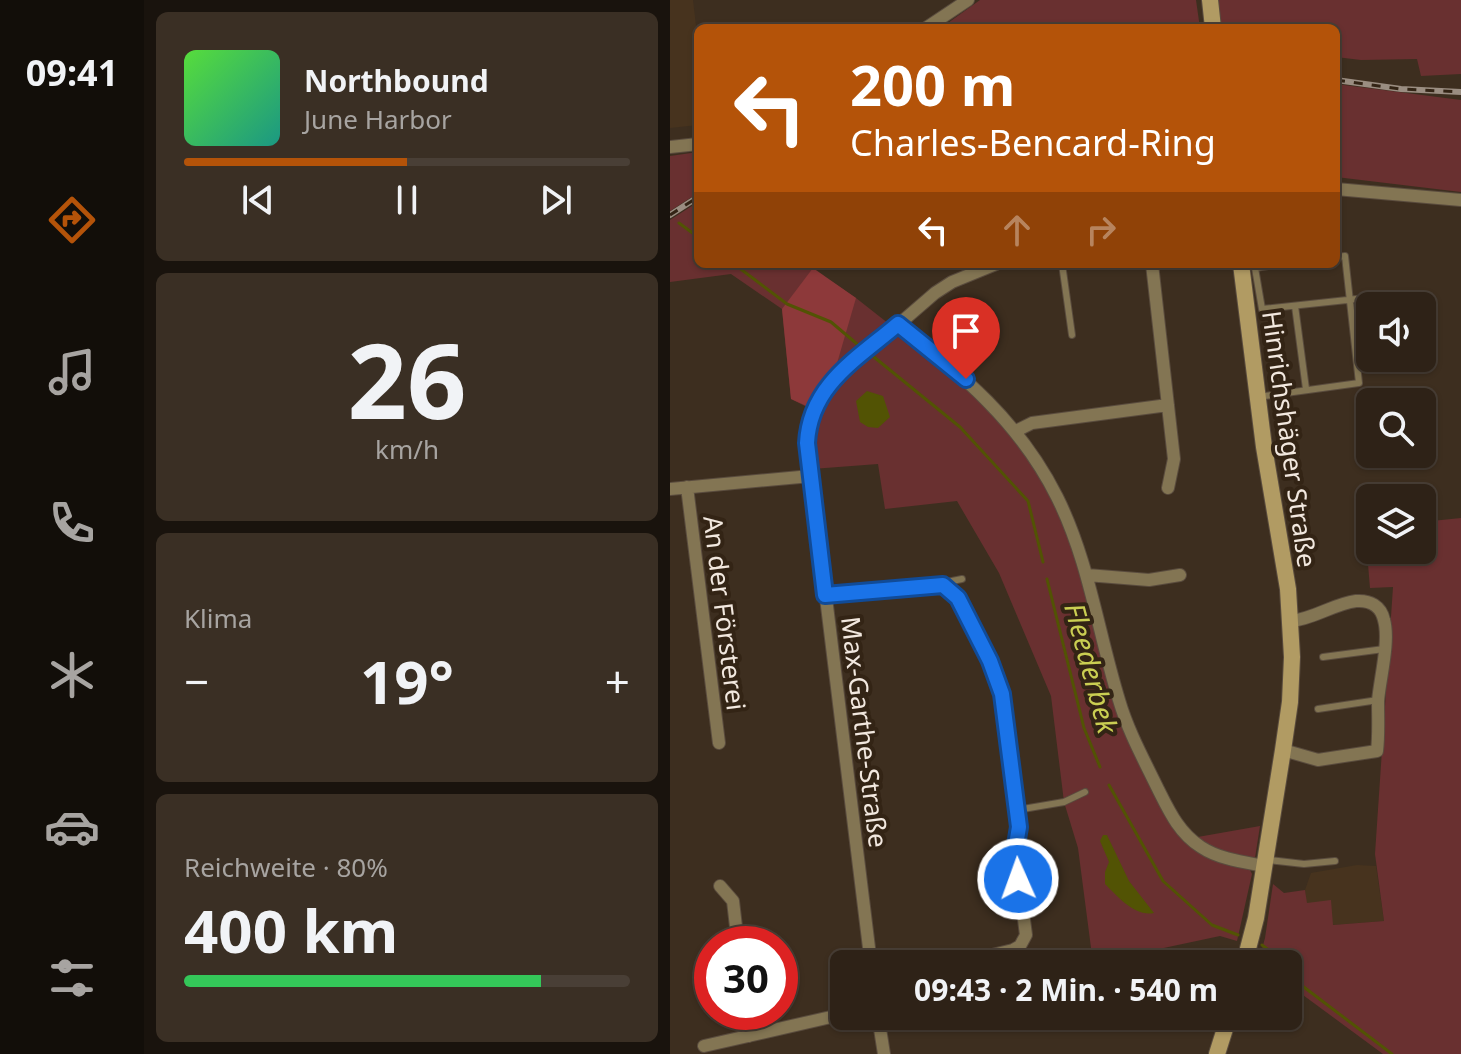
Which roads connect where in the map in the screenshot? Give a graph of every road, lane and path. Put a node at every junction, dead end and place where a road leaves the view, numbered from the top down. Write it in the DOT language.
graph roads {
  1 [pos="968,0"];
  2 [pos="1210,0"];
  3 [pos="932,24"];
  4 [pos="1213,24"];
  5 [pos="694,144"];
  6 [pos="670,147"];
  7 [pos="1340,189"];
  8 [pos="1461,200"];
  9 [pos="1340,257"];
  10 [pos="986,268"];
  11 [pos="1063,268"];
  12 [pos="1152,268"];
  13 [pos="1241,268"];
  14 [pos="1255,268"];
  15 [pos="1350,299"];
  16 [pos="1356,299"];
  17 [pos="1295,306"];
  18 [pos="898,324"];
  19 [pos="1072,335"];
  20 [pos="1306,389"];
  21 [pos="1257,397"];
  22 [pos="1168,405"];
  23 [pos="1016,431"];
  24 [pos="811,476"];
  25 [pos="687,487"];
  26 [pos="1168,488"];
  27 [pos="670,489"];
  28 [pos="1087,575"];
  29 [pos="1180,575"];
  30 [pos="962,579"];
  31 [pos="935,584"];
  32 [pos="825,595"];
  33 [pos="1291,621"];
  34 [pos="1384,649"];
  35 [pos="1323,657"];
  36 [pos="1378,700"];
  37 [pos="1318,709"];
  38 [pos="719,743"];
  39 [pos="1283,750"];
  40 [pos="1085,792"];
  41 [pos="1017,810"];
  42 [pos="1335,861"];
  43 [pos="1265,863"];
  44 [pos="720,886"];
  45 [pos="736,926"];
  46 [pos="869,950"];
  47 [pos="1013,950"];
  48 [pos="1248,950"];
  49 [pos="830,1017"];
  50 [pos="748,1030"];
  51 [pos="880,1030"];
  52 [pos="1225,1030"];
  53 [pos="749,1036"];
  54 [pos="704,1046"];
  55 [pos="884,1054"];
  56 [pos="1217,1054"];
  1 -- 3 [label="street"];
  2 -- 4 [label="main road"];
  5 -- 6 [label="street"];
  7 -- 8 [label="street"];
  9 -- 15 [label="lane"];
  10 -- 18 [label="street, Max-Garthe-Straße"];
  11 -- 19 [label="lane"];
  12 -- 22 [label="street"];
  13 -- 21 [label="main road, Hinrichshäger Straße"];
  14 -- 17 [label="lane"];
  15 -- 16 [label="lane"];
  15 -- 17 [label="lane"];
  15 -- 20 [label="lane"];
  17 -- 20 [label="lane"];
  18 -- 23 [label="street"];
  18 -- 24 [label="street, Max-Garthe-Straße"];
  20 -- 21 [label="lane"];
  21 -- 33 [label="main road, Hinrichshäger Straße"];
  22 -- 23 [label="street"];
  22 -- 26 [label="street"];
  23 -- 28 [label="street"];
  24 -- 25 [label="street"];
  24 -- 32 [label="street, Max-Garthe-Straße"];
  25 -- 27 [label="street"];
  25 -- 38 [label="street, An der Försterei"];
  28 -- 29 [label="street"];
  28 -- 43 [label="street"];
  30 -- 31 [label="lane"];
  31 -- 32 [label="street"];
  31 -- 41 [label="street"];
  32 -- 46 [label="street, Max-Garthe-Straße"];
  33 -- 34 [label="street"];
  33 -- 39 [label="main road, Hinrichshäger Straße"];
  34 -- 35 [label="lane"];
  34 -- 36 [label="street"];
  36 -- 37 [label="lane"];
  36 -- 39 [label="street"];
  39 -- 43 [label="main road, Hinrichshäger Straße"];
  40 -- 41 [label="lane"];
  41 -- 47 [label="street"];
  42 -- 43 [label="lane"];
  43 -- 48 [label="main road, Hinrichshäger Straße"];
  44 -- 45 [label="street"];
  49 -- 53 [label="street"];
  50 -- 53 [label="street"];
  51 -- 55 [label="street"];
  52 -- 56 [label="main road"];
  53 -- 54 [label="street"];
}
